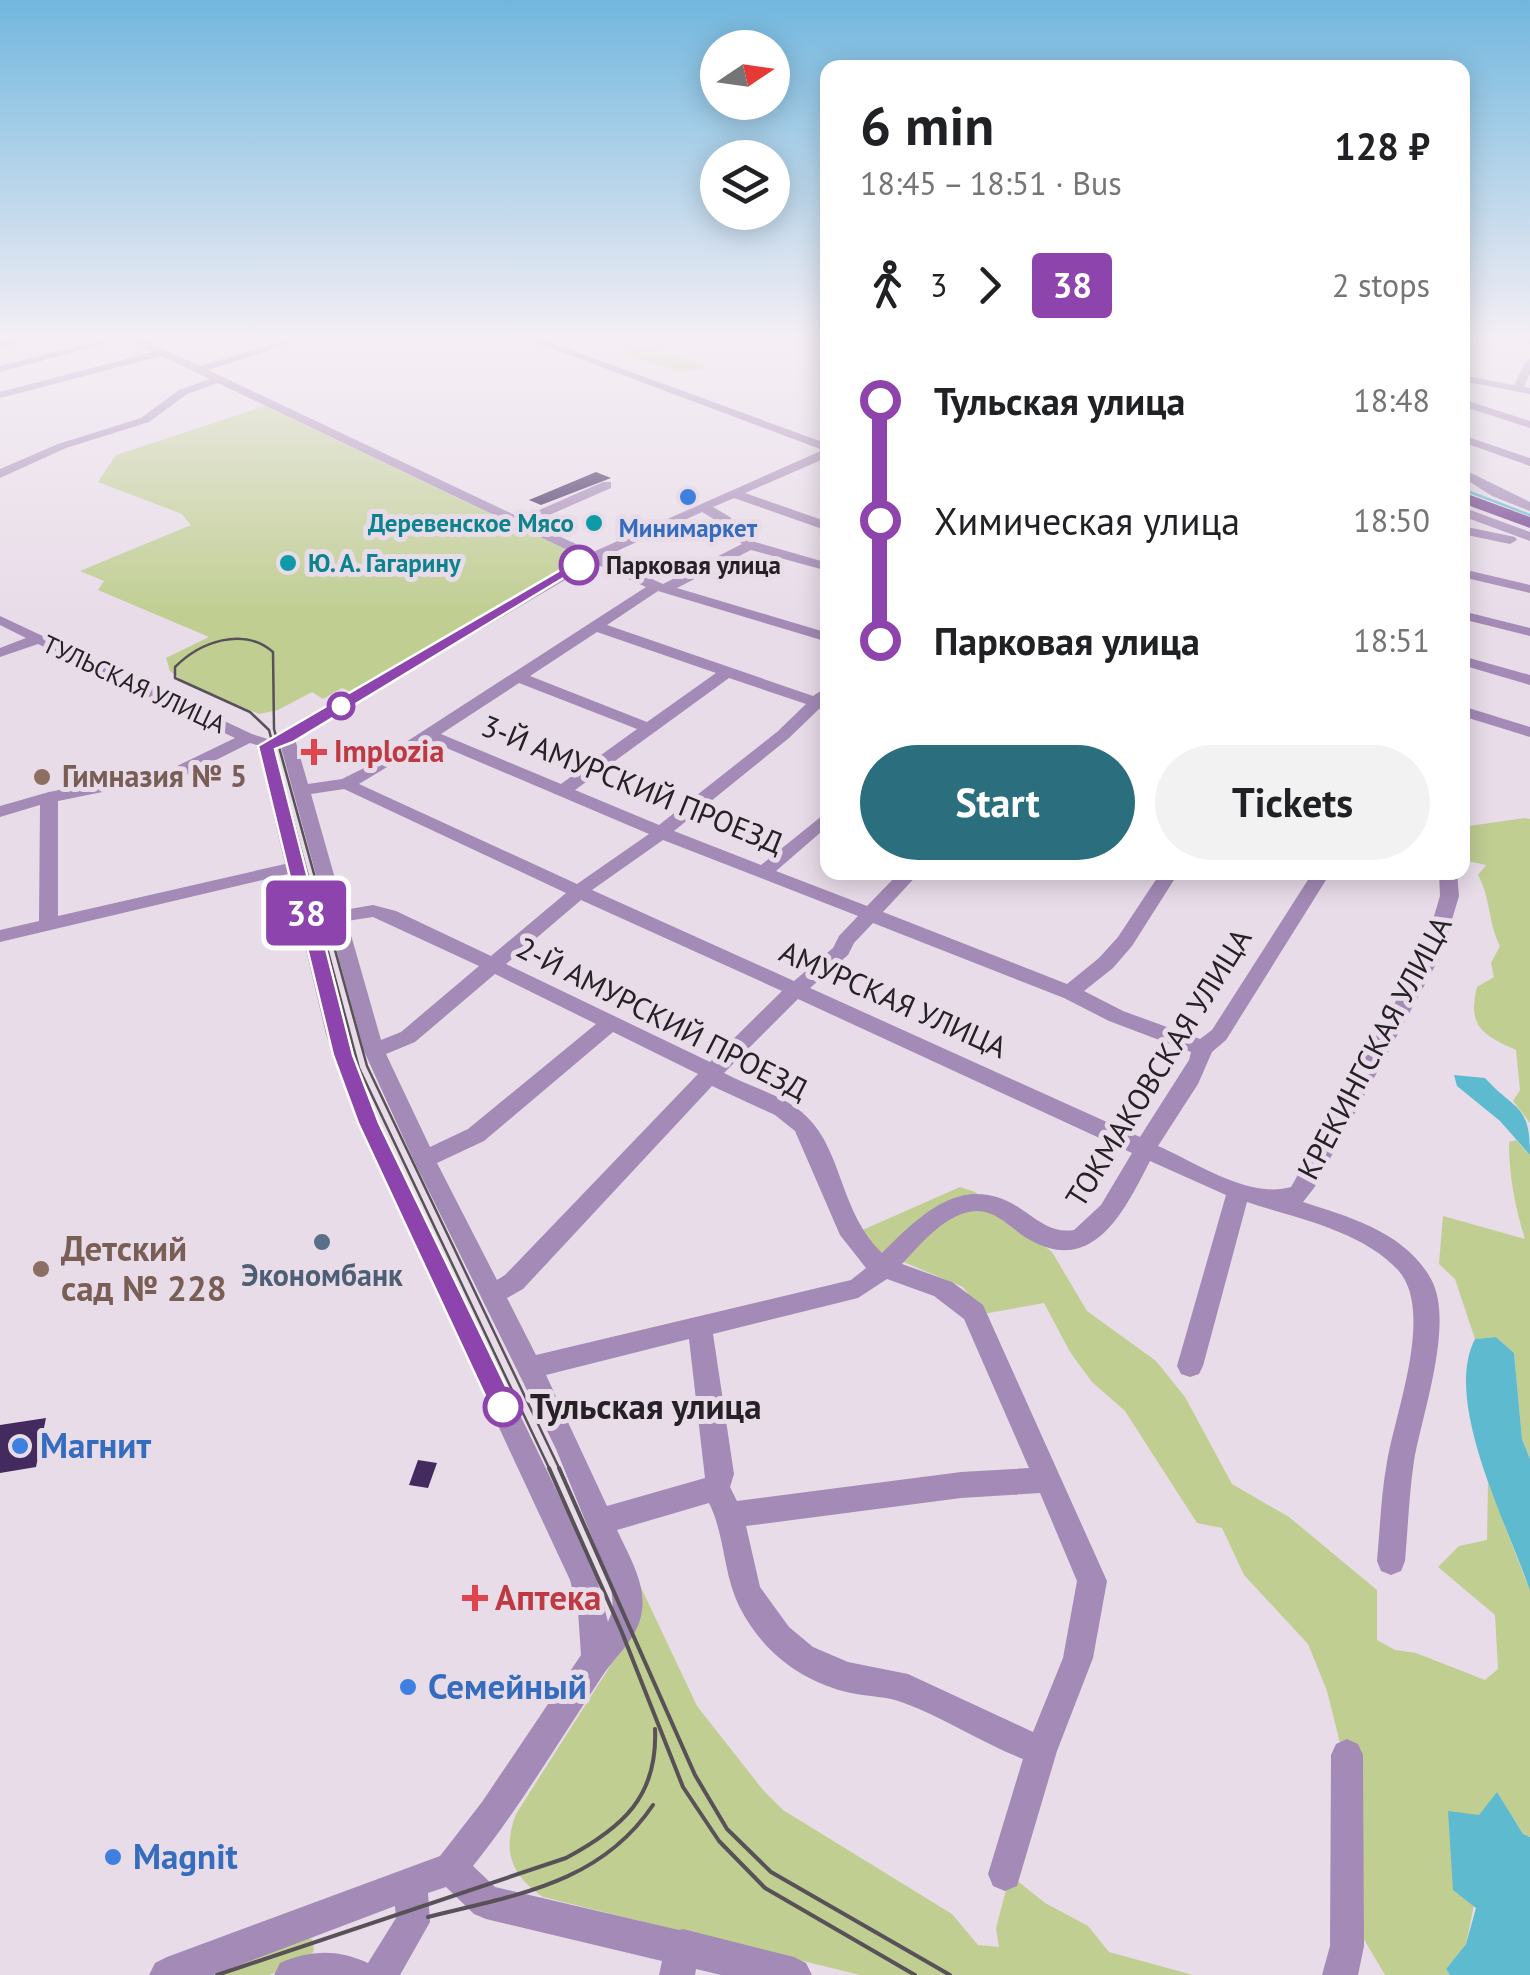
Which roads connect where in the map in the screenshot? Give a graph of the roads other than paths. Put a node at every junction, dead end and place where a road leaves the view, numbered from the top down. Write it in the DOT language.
graph roads {
  1 [pos="113,430"];
  2 [pos="323,430"];
  3 [pos="775,430"];
  4 [pos="1470,441"];
  5 [pos="820,447"];
  6 [pos="820,454"];
  7 [pos="1530,462"];
  8 [pos="0,474"];
  9 [pos="1471,477"];
  10 [pos="607,485"];
  11 [pos="735,494"];
  12 [pos="1470,499"];
  13 [pos="703,507"];
  14 [pos="1530,507"];
  15 [pos="1470,514"];
  16 [pos="1530,522"];
  17 [pos="519,523"];
  18 [pos="820,524"];
  19 [pos="1470,531"];
  20 [pos="1530,539"];
  21 [pos="750,545"];
  22 [pos="592,557"];
  23 [pos="820,565"];
  24 [pos="1470,575"];
  25 [pos="663,587"];
  26 [pos="1530,589"];
  27 [pos="1470,616"];
  28 [pos="0,620"];
  29 [pos="598,627"];
  30 [pos="1530,632"];
  31 [pos="820,636"];
  32 [pos="39,638"];
  33 [pos="0,653"];
  34 [pos="1470,662"];
  35 [pos="727,672"];
  36 [pos="520,677"];
  37 [pos="1530,680"];
  38 [pos="820,699"];
  39 [pos="820,703"];
  40 [pos="1470,713"];
  41 [pos="648,728"];
  42 [pos="1530,732"];
  43 [pos="428,734"];
  44 [pos="267,741"];
  45 [pos="346,784"];
  46 [pos="565,789"];
  47 [pos="301,790"];
  48 [pos="50,798"];
  49 [pos="0,812"];
  50 [pos="820,823"];
  51 [pos="660,832"];
  52 [pos="295,867"];
  53 [pos="765,870"];
  54 [pos="904,880"];
  55 [pos="1165,880"];
  56 [pos="1313,880"];
  57 [pos="1448,880"];
  58 [pos="578,892"];
  59 [pos="871,915"];
  60 [pos="337,917"];
  61 [pos="48,924"];
  62 [pos="0,936"];
  63 [pos="492,966"];
  64 [pos="799,988"];
  65 [pos="1071,993"];
  66 [pos="609,1024"];
  67 [pos="1203,1048"];
  68 [pos="374,1051"];
  69 [pos="713,1075"];
  70 [pos="1146,1149"];
  71 [pos="424,1159"];
  72 [pos="1238,1192"];
  73 [pos="1270,1202"];
  74 [pos="885,1268"];
  75 [pos="492,1294"];
  76 [pos="698,1328"];
  77 [pos="1190,1366"];
  78 [pos="528,1368"];
  79 [pos="1046,1480"];
  80 [pos="716,1488"];
  81 [pos="732,1515"];
  82 [pos="602,1521"];
  83 [pos="1391,1561"];
  84 [pos="596,1659"];
  85 [pos="1041,1750"];
  86 [pos="1347,1755"];
  87 [pos="451,1868"];
  88 [pos="1005,1874"];
  89 [pos="411,1884"];
  90 [pos="680,1961"];
  91 [pos="167,1975"];
  92 [pos="292,1975"];
  93 [pos="355,1975"];
  94 [pos="380,1975"];
  95 [pos="794,1975"];
  96 [pos="1340,1975"];
  1 -- 8 [label="street"];
  2 -- 17 [label="street"];
  3 -- 5 [label="street"];
  4 -- 7 [label="street"];
  6 -- 11 [label="street"];
  9 -- 14 [label="street"];
  10 -- 17 [label="street"];
  11 -- 13 [label="street"];
  11 -- 18 [label="street"];
  12 -- 16 [label="main road"];
  13 -- 21 [label="street"];
  13 -- 22 [label="street"];
  15 -- 20 [label="street"];
  17 -- 22 [label="street"];
  19 -- 20 [label="street"];
  21 -- 23 [label="street"];
  21 -- 25 [label="street"];
  22 -- 25 [label="street"];
  22 -- 44 [label="street"];
  24 -- 26 [label="street"];
  25 -- 29 [label="street"];
  25 -- 31 [label="street"];
  27 -- 30 [label="street"];
  28 -- 32 [label="street, ТУЛЬСКАЯ УЛИЦА"];
  29 -- 35 [label="street"];
  29 -- 36 [label="street"];
  32 -- 33 [label="street"];
  32 -- 44 [label="street, ТУЛЬСКАЯ УЛИЦА"];
  34 -- 37 [label="street"];
  35 -- 38 [label="street"];
  35 -- 41 [label="street"];
  36 -- 41 [label="street"];
  36 -- 43 [label="street"];
  39 -- 51 [label="street"];
  40 -- 42 [label="street"];
  41 -- 46 [label="street"];
  43 -- 45 [label="street"];
  43 -- 46 [label="street, 3-Й АМУРСКИЙ ПРОЕЗД"];
  44 -- 47 [label="street"];
  44 -- 48 [label="street"];
  44 -- 52 [label="street"];
  45 -- 47 [label="street"];
  45 -- 58 [label="street, АМУРСКАЯ УЛИЦА"];
  46 -- 51 [label="street, 3-Й АМУРСКИЙ ПРОЕЗД"];
  47 -- 60 [label="street"];
  48 -- 49 [label="street"];
  48 -- 61 [label="street"];
  50 -- 53 [label="street"];
  51 -- 53 [label="street, 3-Й АМУРСКИЙ ПРОЕЗД"];
  51 -- 58 [label="street"];
  52 -- 61 [label="street"];
  52 -- 84 [label="street"];
  53 -- 59 [label="street, 3-Й АМУРСКИЙ ПРОЕЗД"];
  54 -- 59 [label="street"];
  55 -- 65 [label="street"];
  56 -- 67 [label="street, ТОКМАКОВСКАЯ УЛИЦА"];
  57 -- 73 [label="street, КРЕКИНГСКАЯ УЛИЦА"];
  58 -- 63 [label="street"];
  58 -- 64 [label="street, АМУРСКАЯ УЛИЦА"];
  59 -- 64 [label="street"];
  59 -- 65 [label="street, 3-Й АМУРСКИЙ ПРОЕЗД"];
  60 -- 63 [label="street, 2-Й АМУРСКИЙ ПРОЕЗД"];
  60 -- 68 [label="street"];
  61 -- 62 [label="street"];
  63 -- 66 [label="street, 2-Й АМУРСКИЙ ПРОЕЗД"];
  63 -- 68 [label="street"];
  64 -- 69 [label="street"];
  64 -- 70 [label="street, АМУРСКАЯ УЛИЦА"];
  65 -- 67 [label="street, 3-Й АМУРСКИЙ ПРОЕЗД"];
  66 -- 69 [label="street, 2-Й АМУРСКИЙ ПРОЕЗД"];
  66 -- 71 [label="street"];
  67 -- 70 [label="street, ТОКМАКОВСКАЯ УЛИЦА"];
  68 -- 71 [label="street"];
  69 -- 74 [label="street, 2-Й АМУРСКИЙ ПРОЕЗД"];
  69 -- 75 [label="street"];
  70 -- 72 [label="street, АМУРСКАЯ УЛИЦА"];
  70 -- 74 [label="street, ТОКМАКОВСКАЯ УЛИЦА"];
  71 -- 75 [label="street"];
  72 -- 73 [label="street, АМУРСКАЯ УЛИЦА"];
  72 -- 77 [label="street"];
  73 -- 83 [label="street, АМУРСКАЯ УЛИЦА"];
  74 -- 76 [label="street, ТОКМАКОВСКАЯ УЛИЦА"];
  74 -- 79 [label="street"];
  75 -- 78 [label="street"];
  76 -- 78 [label="street, ТОКМАКОВСКАЯ УЛИЦА"];
  76 -- 80 [label="street"];
  78 -- 82 [label="street"];
  79 -- 81 [label="street"];
  79 -- 85 [label="street"];
  80 -- 81 [label="street"];
  80 -- 82 [label="street"];
  81 -- 85 [label="street"];
  82 -- 84 [label="street"];
  84 -- 87 [label="street"];
  85 -- 88 [label="street"];
  86 -- 96 [label="street"];
  87 -- 89 [label="street"];
  87 -- 90 [label="street"];
  89 -- 91 [label="street"];
  89 -- 94 [label="street"];
  90 -- 95 [label="street"];
  92 -- 93 [label="street"];
}
